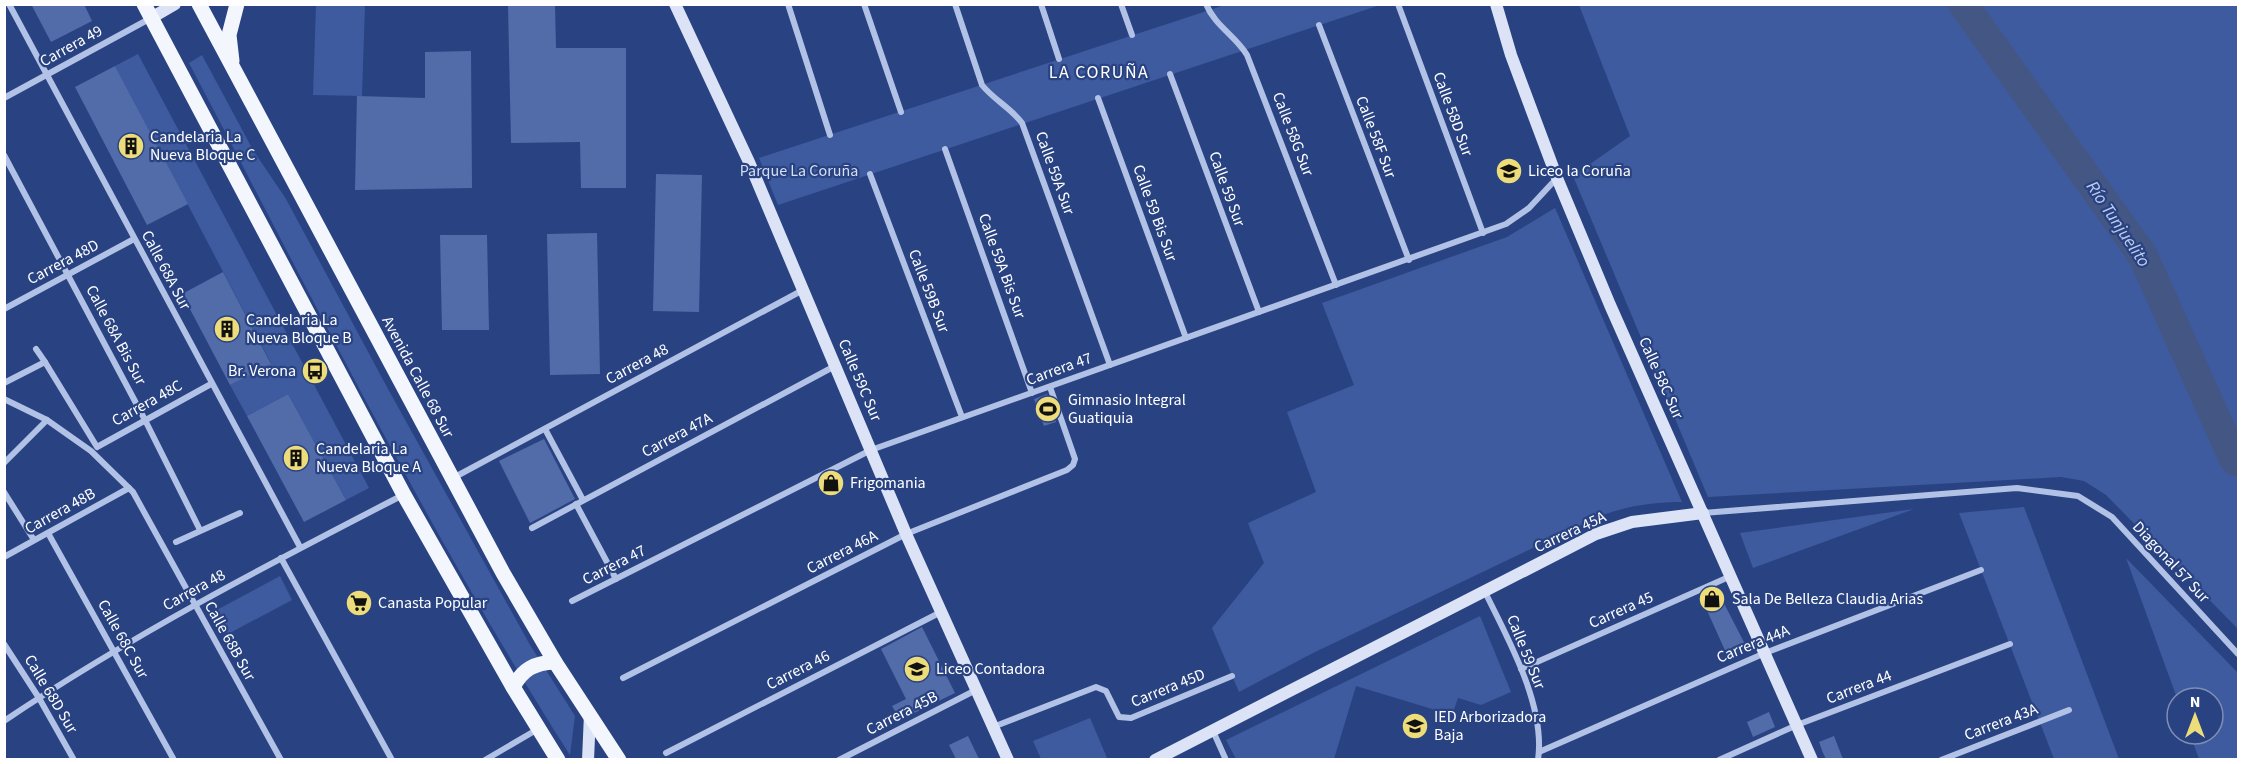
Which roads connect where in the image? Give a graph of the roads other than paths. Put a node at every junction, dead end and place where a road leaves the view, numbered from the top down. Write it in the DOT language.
graph roads {
  1 [pos="9,4"];
  2 [pos="175,4"];
  3 [pos="199,4"];
  4 [pos="237,4"];
  5 [pos="668,4"];
  6 [pos="788,4"];
  7 [pos="864,4"];
  8 [pos="955,4"];
  9 [pos="1041,4"];
  10 [pos="1121,4"];
  11 [pos="1206,4"];
  12 [pos="1398,4"];
  13 [pos="1496,4"];
  14 [pos="678,9"];
  15 [pos="147,11"];
  16 [pos="1319,25"];
  17 [pos="1132,35"];
  18 [pos="1059,59"];
  19 [pos="233,70"];
  20 [pos="1170,74"];
  21 [pos="47,75"];
  22 [pos="4,98"];
  23 [pos="1098,98"];
  24 [pos="901,112"];
  25 [pos="830,135"];
  26 [pos="945,149"];
  27 [pos="4,155"];
  28 [pos="12,169"];
  29 [pos="4,173"];
  30 [pos="870,174"];
  31 [pos="1557,178"];
  32 [pos="1484,233"];
  33 [pos="134,239"];
  34 [pos="1409,260"];
  35 [pos="68,275"];
  36 [pos="1336,285"];
  37 [pos="804,290"];
  38 [pos="4,309"];
  39 [pos="1259,312"];
  40 [pos="1186,338"];
  41 [pos="36,349"];
  42 [pos="45,362"];
  43 [pos="1110,365"];
  44 [pos="836,366"];
  45 [pos="4,383"];
  46 [pos="211,384"];
  47 [pos="1050,387"];
  48 [pos="1032,393"];
  49 [pos="4,399"];
  50 [pos="962,417"];
  51 [pos="47,420"];
  52 [pos="145,420"];
  53 [pos="545,429"];
  54 [pos="94,449"];
  55 [pos="871,450"];
  56 [pos="4,463"];
  57 [pos="453,478"];
  58 [pos="129,488"];
  59 [pos="4,492"];
  60 [pos="404,495"];
  61 [pos="2078,496"];
  62 [pos="583,501"];
  63 [pos="576,504"];
  64 [pos="240,513"];
  65 [pos="1703,513"];
  66 [pos="531,528"];
  67 [pos="200,530"];
  68 [pos="48,533"];
  69 [pos="906,534"];
  70 [pos="34,540"];
  71 [pos="176,542"];
  72 [pos="300,547"];
  73 [pos="4,557"];
  74 [pos="281,558"];
  75 [pos="1982,570"];
  76 [pos="1731,576"];
  77 [pos="616,579"];
  78 [pos="1485,592"];
  79 [pos="572,601"];
  80 [pos="194,605"];
  81 [pos="941,612"];
  82 [pos="4,644"];
  83 [pos="2010,644"];
  84 [pos="115,652"];
  85 [pos="1765,653"];
  86 [pos="2238,654"];
  87 [pos="555,662"];
  88 [pos="1521,669"];
  89 [pos="1232,676"];
  90 [pos="623,678"];
  91 [pos="513,687"];
  92 [pos="976,690"];
  93 [pos="39,698"];
  94 [pos="2069,710"];
  95 [pos="590,714"];
  96 [pos="4,721"];
  97 [pos="1797,725"];
  98 [pos="993,727"];
  99 [pos="538,729"];
  100 [pos="1213,730"];
  101 [pos="1539,752"];
  102 [pos="666,753"];
  103 [pos="74,759"];
  104 [pos="174,759"];
  105 [pos="281,759"];
  106 [pos="392,759"];
  107 [pos="485,759"];
  108 [pos="558,759"];
  109 [pos="588,759"];
  110 [pos="619,759"];
  111 [pos="839,759"];
  112 [pos="1008,759"];
  113 [pos="1155,759"];
  114 [pos="1226,759"];
  115 [pos="1538,759"];
  116 [pos="1719,759"];
  117 [pos="1812,759"];
  118 [pos="1941,759"];
  1 -- 21 [label="street, Calle 68A Sur"];
  2 -- 15 [label="street"];
  3 -- 19 [label="main road, Avenida Calle 68 Sur"];
  4 -- 19 [label="main road"];
  5 -- 14 [label="street, Calle 59C Sur"];
  6 -- 25 [label="street"];
  7 -- 24 [label="street"];
  8 -- 43 [label="street, Calle 59A Sur"];
  9 -- 18 [label="street"];
  10 -- 17 [label="street"];
  11 -- 36 [label="street, Calle 58G Sur"];
  12 -- 32 [label="street, Calle 58D Sur"];
  13 -- 31 [label="street, Calle 58C Sur"];
  14 -- 37 [label="street, Calle 59C Sur"];
  15 -- 21 [label="street, Carrera 49"];
  15 -- 60 [label="main road"];
  16 -- 34 [label="street, Calle 58F Sur"];
  19 -- 57 [label="main road, Avenida Calle 68 Sur"];
  20 -- 39 [label="street, Calle 59 Sur"];
  21 -- 22 [label="street, Carrera 49"];
  21 -- 33 [label="street, Calle 68A Sur"];
  23 -- 40 [label="street, Calle 59 Bis Sur"];
  26 -- 48 [label="street, Calle 59A Bis Sur"];
  27 -- 28 [label="street, Calle 68A Bis Sur"];
  28 -- 29 [label="street"];
  28 -- 35 [label="street, Calle 68A Bis Sur"];
  30 -- 50 [label="street, Calle 59B Sur"];
  31 -- 32 [label="street, Carrera 47"];
  31 -- 65 [label="street, Calle 58C Sur"];
  32 -- 34 [label="street, Carrera 47"];
  33 -- 35 [label="street, Carrera 48D"];
  33 -- 46 [label="street, Calle 68A Sur"];
  34 -- 36 [label="street, Carrera 47"];
  35 -- 38 [label="street, Carrera 48D"];
  35 -- 52 [label="street, Calle 68A Bis Sur"];
  36 -- 39 [label="street, Carrera 47"];
  37 -- 44 [label="street, Calle 59C Sur"];
  37 -- 53 [label="street, Carrera 48"];
  39 -- 40 [label="street, Carrera 47"];
  40 -- 43 [label="street, Carrera 47"];
  41 -- 42 [label="street, Calle 68B Sur"];
  42 -- 45 [label="street"];
  42 -- 54 [label="street, Calle 68B Sur"];
  43 -- 47 [label="street, Carrera 47"];
  44 -- 55 [label="street, Calle 59C Sur"];
  44 -- 62 [label="street, Carrera 47A"];
  46 -- 52 [label="street, Carrera 48C"];
  46 -- 72 [label="street, Calle 68A Sur"];
  47 -- 48 [label="street, Carrera 47"];
  47 -- 69 [label="street, Carrera 46A"];
  48 -- 50 [label="street, Carrera 47"];
  49 -- 51 [label="street"];
  50 -- 55 [label="street, Carrera 47"];
  51 -- 54 [label="street"];
  51 -- 56 [label="street"];
  52 -- 54 [label="street, Carrera 48C"];
  52 -- 67 [label="street, Calle 68A Bis Sur"];
  53 -- 57 [label="street, Carrera 48"];
  53 -- 62 [label="street"];
  54 -- 58 [label="street, Calle 68B Sur"];
  55 -- 69 [label="street, Calle 59C Sur"];
  55 -- 77 [label="street, Carrera 47"];
  57 -- 87 [label="main road, Avenida Calle 68 Sur"];
  58 -- 68 [label="street, Carrera 48B"];
  58 -- 80 [label="street, Calle 68B Sur"];
  59 -- 70 [label="street"];
  60 -- 72 [label="street, Carrera 48"];
  60 -- 91 [label="main road"];
  61 -- 65 [label="street, Carrera 45A"];
  61 -- 86 [label="street, Diagonal 57 Sur"];
  62 -- 63 [label="street, Carrera 47A"];
  63 -- 66 [label="street, Carrera 47A"];
  63 -- 77 [label="street"];
  64 -- 67 [label="street"];
  65 -- 76 [label="street, Calle 58C Sur"];
  65 -- 78 [label="street, Carrera 45A"];
  67 -- 71 [label="street"];
  68 -- 70 [label="street, Carrera 48B"];
  68 -- 84 [label="street, Calle 68C Sur"];
  69 -- 81 [label="street, Calle 59C Sur"];
  69 -- 90 [label="street, Carrera 46A"];
  70 -- 73 [label="street, Carrera 48B"];
  72 -- 74 [label="street, Carrera 48"];
  74 -- 80 [label="street, Carrera 48"];
  74 -- 106 [label="street"];
  75 -- 85 [label="street, Carrera 44A"];
  76 -- 85 [label="street, Calle 58C Sur"];
  76 -- 88 [label="street, Carrera 45"];
  77 -- 79 [label="street, Carrera 47"];
  78 -- 88 [label="street, Calle 59 Sur"];
  78 -- 100 [label="street, Carrera 45A"];
  80 -- 84 [label="street, Carrera 48"];
  80 -- 105 [label="street, Calle 68B Sur"];
  81 -- 92 [label="street, Calle 59C Sur"];
  81 -- 102 [label="street, Carrera 46"];
  82 -- 93 [label="street, Calle 68D Sur"];
  83 -- 97 [label="street, Carrera 44"];
  84 -- 93 [label="street, Carrera 48"];
  84 -- 104 [label="street, Calle 68C Sur"];
  85 -- 97 [label="street, Calle 58C Sur"];
  85 -- 101 [label="street, Carrera 44A"];
  87 -- 91 [label="main road"];
  87 -- 95 [label="main road, Avenida Calle 68 Sur"];
  88 -- 101 [label="street, Calle 59 Sur"];
  89 -- 98 [label="street, Carrera 45D"];
  91 -- 99 [label="main road"];
  92 -- 98 [label="street, Calle 59C Sur"];
  92 -- 111 [label="street, Carrera 45B"];
  93 -- 96 [label="street, Carrera 48"];
  93 -- 103 [label="street, Calle 68D Sur"];
  94 -- 118 [label="street, Carrera 43A"];
  95 -- 109 [label="street"];
  95 -- 110 [label="main road, Avenida Calle 68 Sur"];
  97 -- 116 [label="street, Carrera 44"];
  97 -- 117 [label="street, Calle 58C Sur"];
  98 -- 112 [label="street, Calle 59C Sur"];
  99 -- 107 [label="street"];
  99 -- 108 [label="main road"];
  100 -- 113 [label="street, Carrera 45A"];
  100 -- 114 [label="street"];
  101 -- 115 [label="street, Calle 59 Sur"];
}
